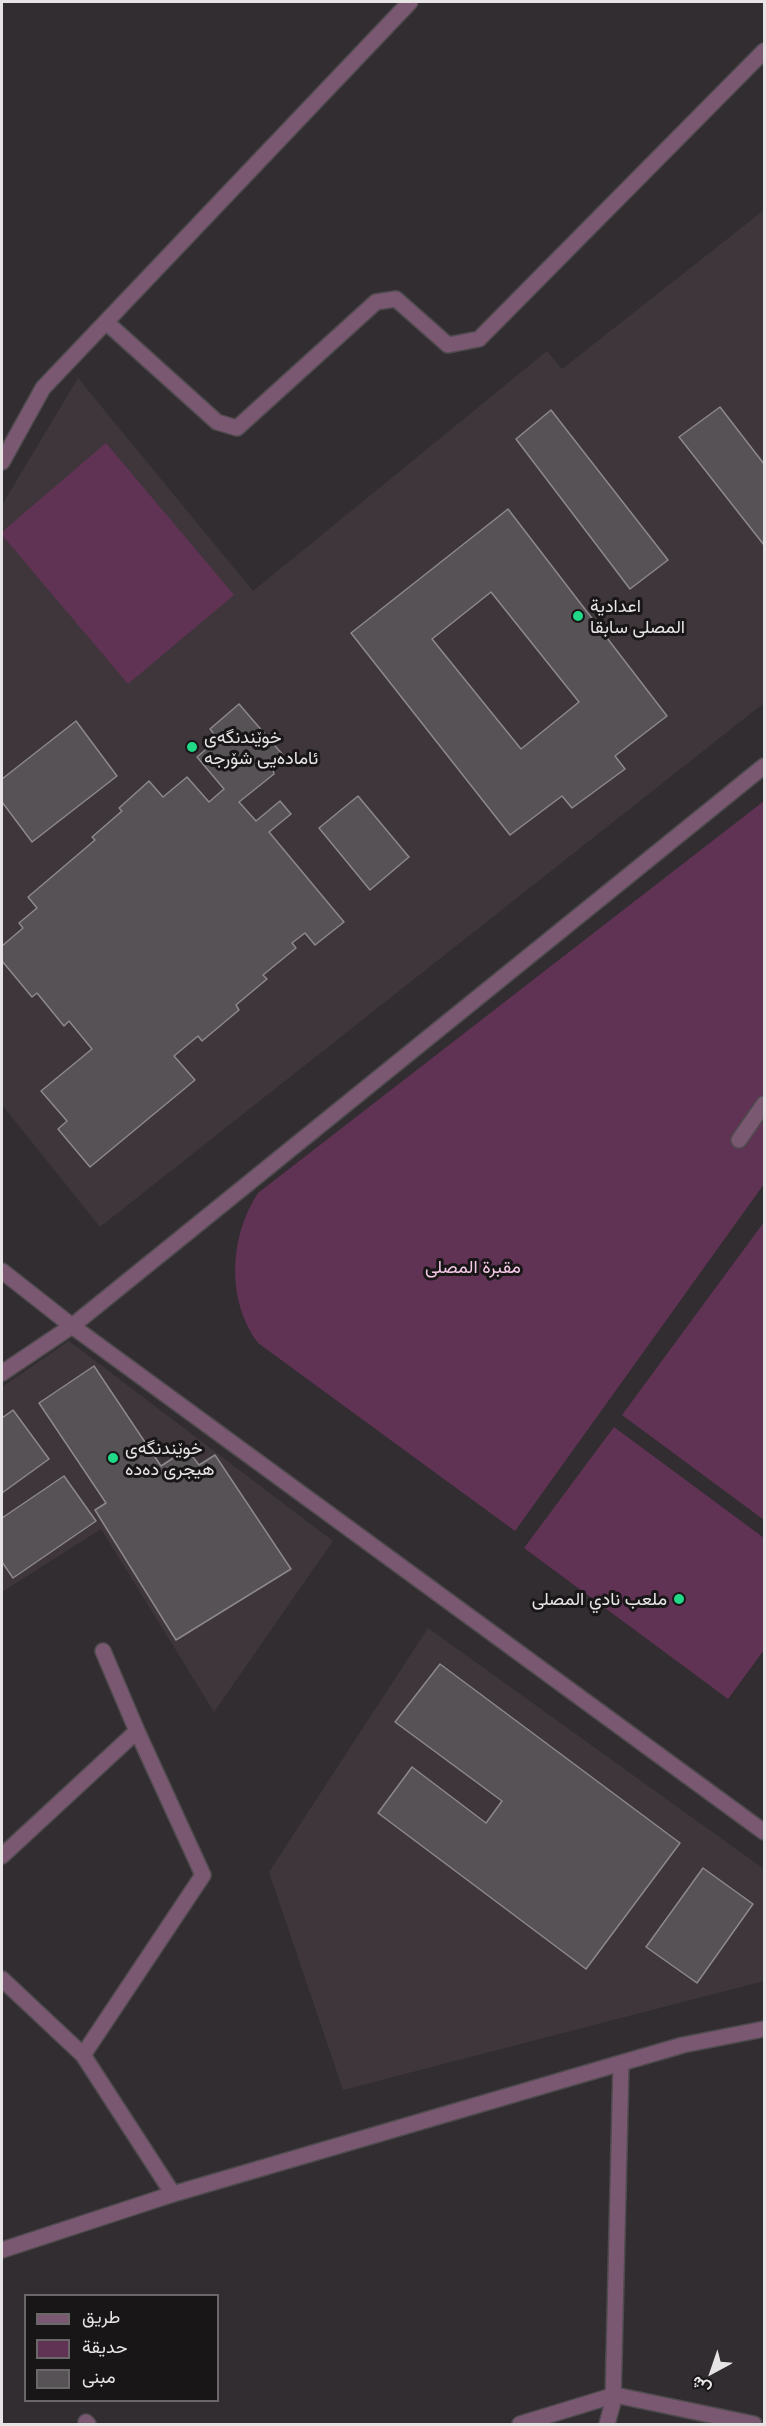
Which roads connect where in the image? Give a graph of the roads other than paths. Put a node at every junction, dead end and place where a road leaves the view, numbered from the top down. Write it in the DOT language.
graph roads {
  1 [pos="410,2"];
  2 [pos="765,51"];
  3 [pos="106,322"];
  4 [pos="2,462"];
  5 [pos="765,766"];
  6 [pos="765,1104"];
  7 [pos="739,1140"];
  8 [pos="2,1271"];
  9 [pos="72,1326"];
  10 [pos="2,1373"];
  11 [pos="103,1652"];
  12 [pos="137,1731"];
  13 [pos="765,1832"];
  14 [pos="2,1856"];
  15 [pos="2,1979"];
  16 [pos="765,2029"];
  17 [pos="83,2055"];
  18 [pos="621,2063"];
  19 [pos="172,2194"];
  20 [pos="2,2250"];
  21 [pos="613,2396"];
  22 [pos="520,2424"];
  23 [pos="607,2424"];
  24 [pos="754,2424"];
  1 -- 3 [label="street"];
  2 -- 3 [label="street"];
  3 -- 4 [label="street"];
  5 -- 9 [label="street"];
  6 -- 7 [label="street"];
  8 -- 9 [label="street"];
  9 -- 10 [label="street"];
  9 -- 13 [label="street"];
  11 -- 12 [label="street"];
  12 -- 14 [label="street"];
  12 -- 17 [label="street"];
  15 -- 17 [label="street"];
  16 -- 18 [label="street"];
  17 -- 19 [label="street"];
  18 -- 19 [label="street"];
  18 -- 21 [label="street"];
  19 -- 20 [label="street"];
  21 -- 22 [label="street"];
  21 -- 23 [label="street"];
  21 -- 24 [label="street"];
}
